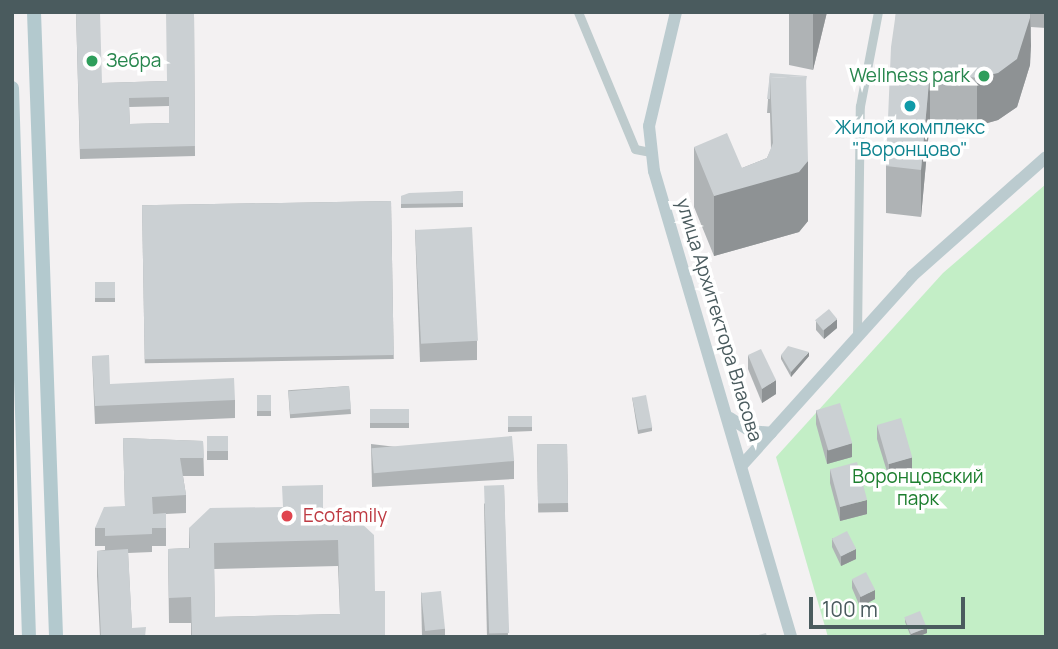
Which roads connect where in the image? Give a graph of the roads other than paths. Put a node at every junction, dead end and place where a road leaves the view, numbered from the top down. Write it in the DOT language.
graph roads {
  1 [pos="34,12"];
  2 [pos="578,12"];
  3 [pos="676,12"];
  4 [pos="878,12"];
  5 [pos="12,88"];
  6 [pos="651,152"];
  7 [pos="1046,157"];
  8 [pos="857,336"];
  9 [pos="730,417"];
  10 [pos="771,433"];
  11 [pos="743,464"];
  12 [pos="29,637"];
  13 [pos="56,637"];
  14 [pos="791,637"];
  1 -- 13 [label="main road"];
  2 -- 6 [label="street"];
  3 -- 6 [label="street, улица Архитектора Власова"];
  4 -- 8 [label="street"];
  5 -- 12 [label="main road"];
  6 -- 9 [label="street, улица Архитектора Власова"];
  7 -- 8 [label="street"];
  8 -- 10 [label="street"];
  9 -- 10 [label="street"];
  9 -- 11 [label="street, улица Архитектора Власова"];
  10 -- 11 [label="street"];
  11 -- 14 [label="street, улица Архитектора Власова"];
}
